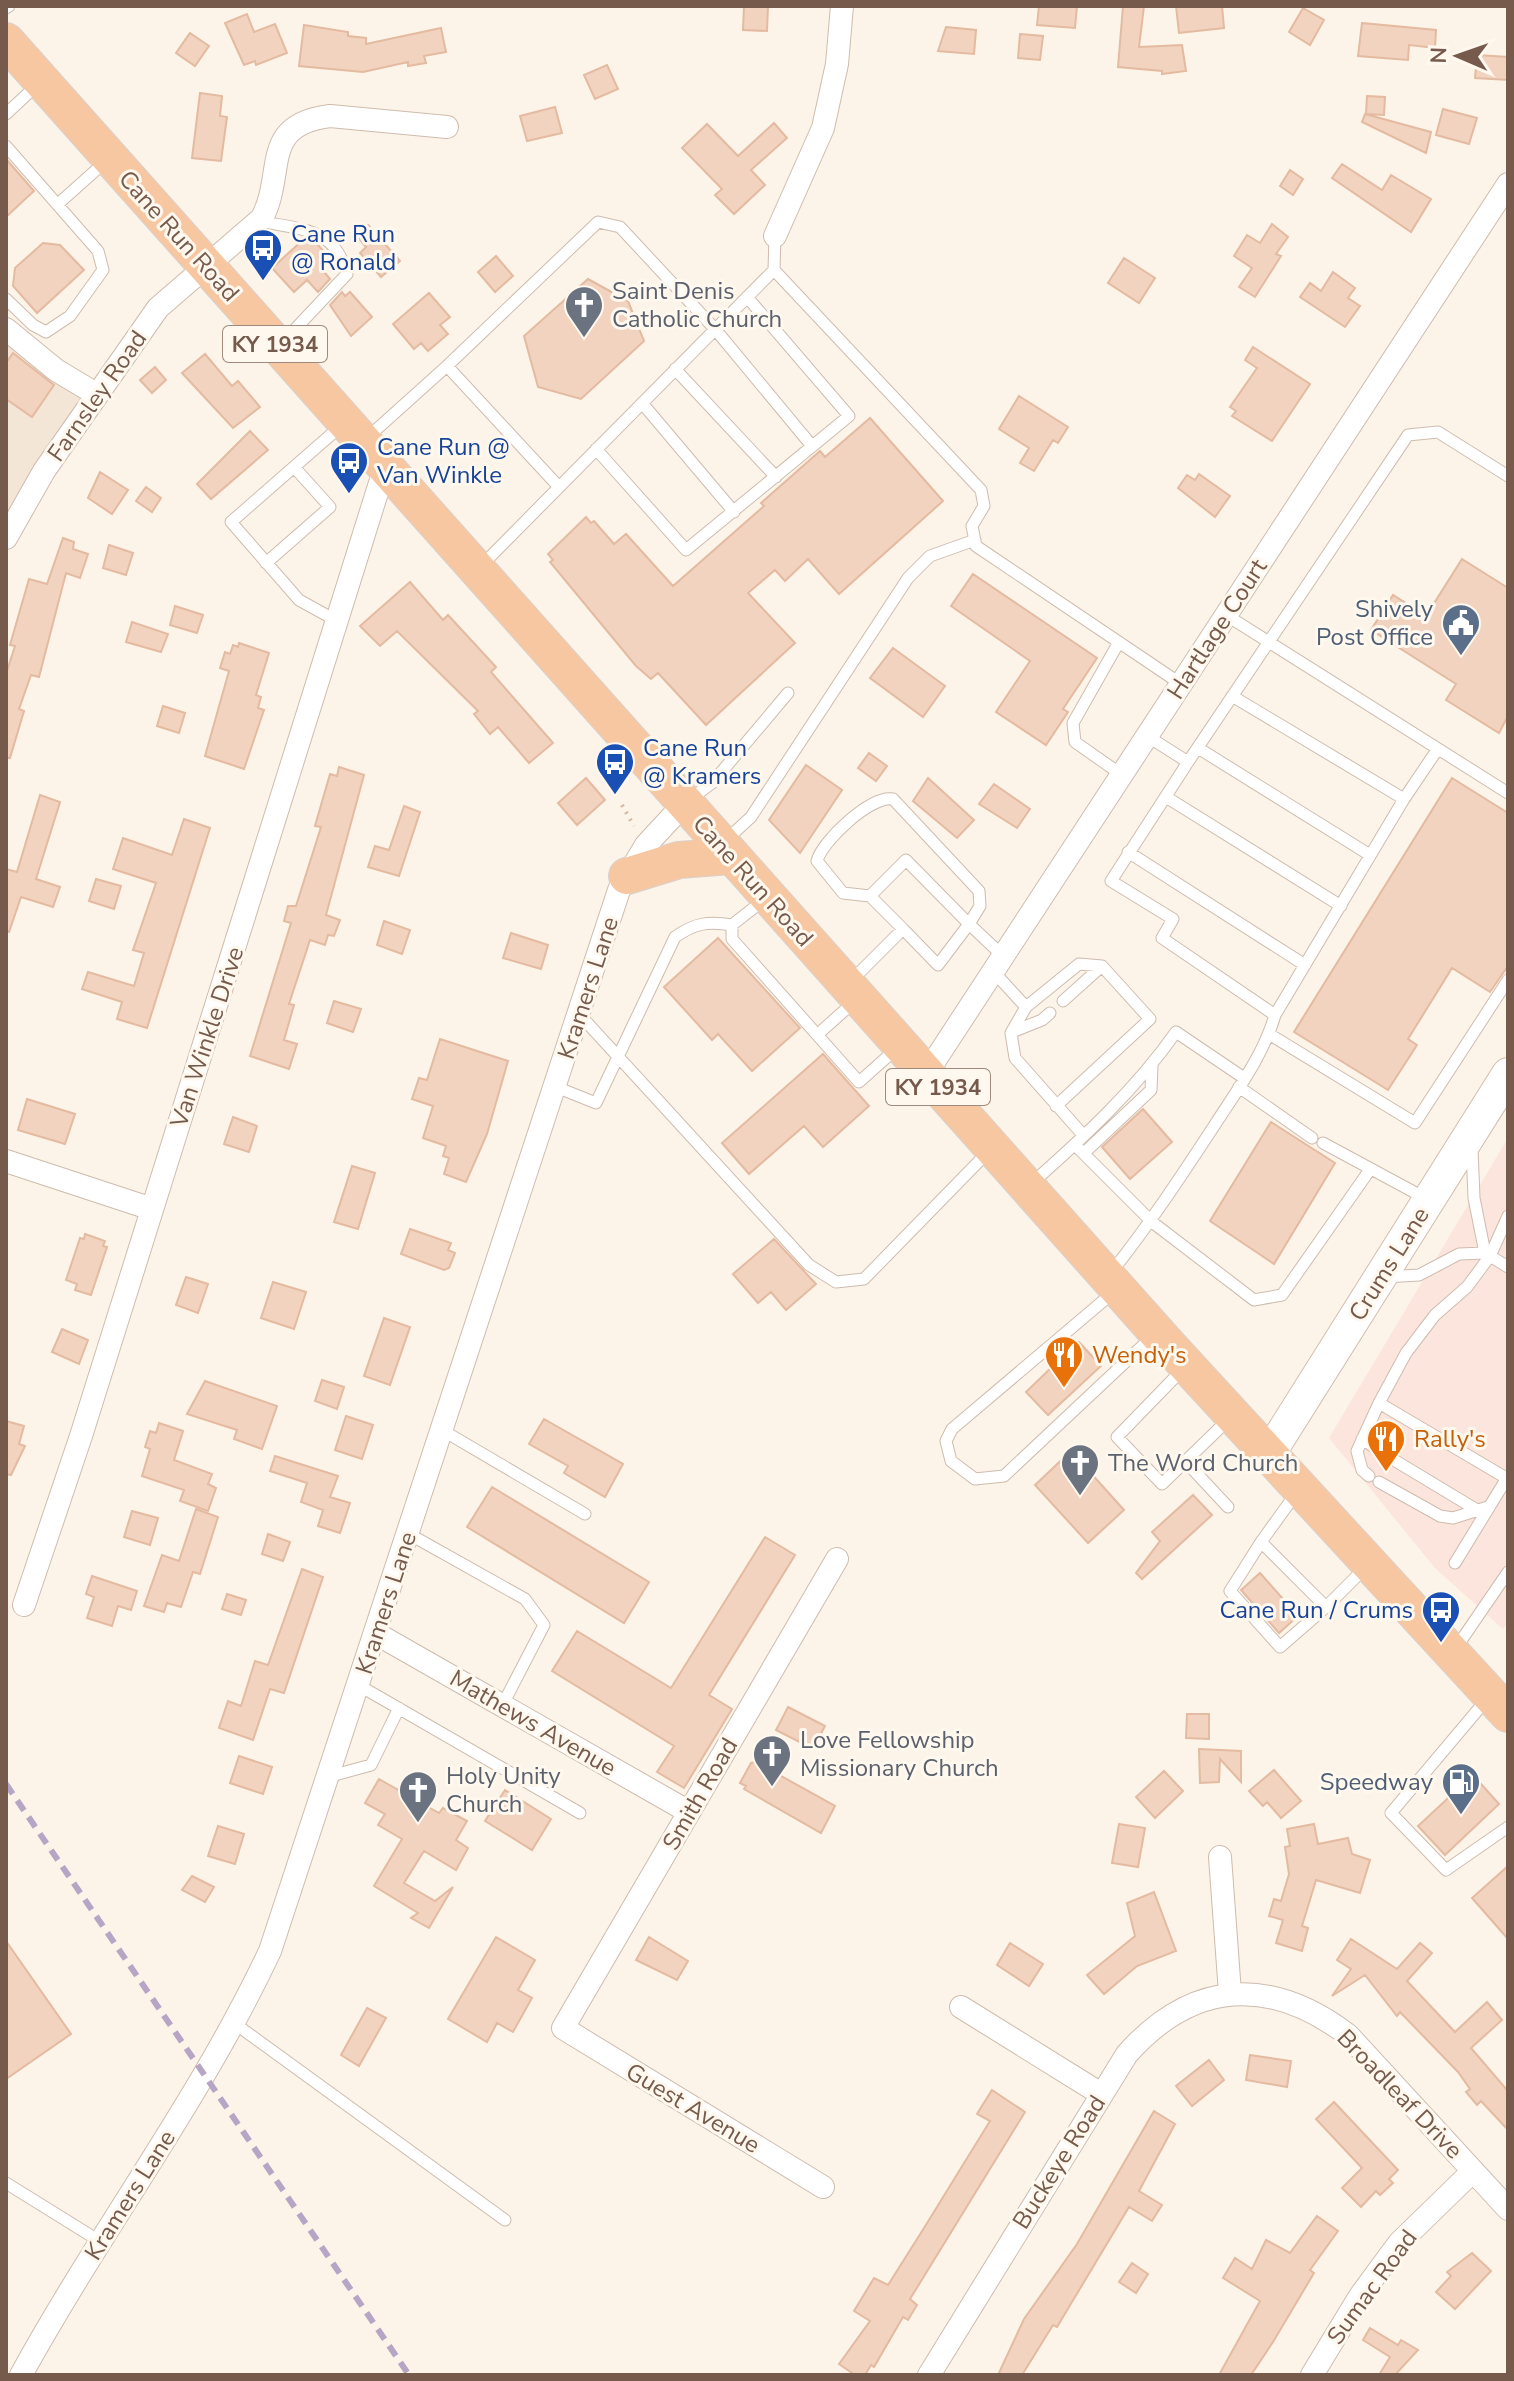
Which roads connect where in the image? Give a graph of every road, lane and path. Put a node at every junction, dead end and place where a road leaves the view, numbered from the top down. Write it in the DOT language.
graph roads {
  1 [pos="842,6"];
  2 [pos="6,41"];
  3 [pos="41,81"];
  4 [pos="6,114"];
  5 [pos="447,127"];
  6 [pos="6,146"];
  7 [pos="109,158"];
  8 [pos="1508,184"];
  9 [pos="58,204"];
  10 [pos="260,221"];
  11 [pos="775,236"];
  12 [pos="205,267"];
  13 [pos="774,270"];
  14 [pos="747,297"];
  15 [pos="6,299"];
  16 [pos="715,329"];
  17 [pos="7,334"];
  18 [pos="278,347"];
  19 [pos="447,366"];
  20 [pos="675,369"];
  21 [pos="96,394"];
  22 [pos="642,403"];
  23 [pos="364,444"];
  24 [pos="812,446"];
  25 [pos="596,449"];
  26 [pos="294,467"];
  27 [pos="1508,476"];
  28 [pos="776,477"];
  29 [pos="559,487"];
  30 [pos="734,512"];
  31 [pos="6,538"];
  32 [pos="975,540"];
  33 [pos="266,563"];
  34 [pos="477,570"];
  35 [pos="1226,615"];
  36 [pos="338,621"];
  37 [pos="1271,641"];
  38 [pos="1119,642"];
  39 [pos="1181,684"];
  40 [pos="788,693"];
  41 [pos="1232,696"];
  42 [pos="1147,736"];
  43 [pos="1198,748"];
  44 [pos="1437,750"];
  45 [pos="1188,762"];
  46 [pos="1122,775"];
  47 [pos="1508,793"];
  48 [pos="1166,797"];
  49 [pos="1404,799"];
  50 [pos="684,804"];
  51 [pos="726,850"];
  52 [pos="1128,852"];
  53 [pos="1370,855"];
  54 [pos="627,876"];
  55 [pos="870,896"];
  56 [pos="768,897"];
  57 [pos="1341,906"];
  58 [pos="969,924"];
  59 [pos="732,925"];
  60 [pos="903,929"];
  61 [pos="998,964"];
  62 [pos="1305,965"];
  63 [pos="1102,966"];
  64 [pos="1508,980"];
  65 [pos="852,991"];
  66 [pos="1063,1001"];
  67 [pos="1026,1007"];
  68 [pos="1050,1013"];
  69 [pos="580,1015"];
  70 [pos="1275,1015"];
  71 [pos="1011,1033"];
  72 [pos="1269,1034"];
  73 [pos="817,1035"];
  74 [pos="900,1044"];
  75 [pos="619,1060"];
  76 [pos="1152,1066"];
  77 [pos="926,1074"];
  78 [pos="1508,1074"];
  79 [pos="1242,1082"];
  80 [pos="556,1087"];
  81 [pos="1056,1106"];
  82 [pos="1472,1131"];
  83 [pos="1081,1145"];
  84 [pos="991,1147"];
  85 [pos="6,1161"];
  86 [pos="1369,1171"];
  87 [pos="1028,1186"];
  88 [pos="1429,1200"];
  89 [pos="152,1209"];
  90 [pos="1508,1216"];
  91 [pos="1152,1222"];
  92 [pos="1488,1255"];
  93 [pos="1508,1267"];
  94 [pos="1380,1277"];
  95 [pos="1113,1283"];
  96 [pos="1156,1332"];
  97 [pos="1186,1365"];
  98 [pos="1379,1403"];
  99 [pos="1233,1415"];
  100 [pos="442,1430"];
  101 [pos="1362,1439"];
  102 [pos="1269,1454"];
  103 [pos="1186,1462"];
  104 [pos="1508,1478"];
  105 [pos="1300,1488"];
  106 [pos="1228,1507"];
  107 [pos="1483,1509"];
  108 [pos="585,1514"];
  109 [pos="409,1534"];
  110 [pos="1261,1542"];
  111 [pos="837,1559"];
  112 [pos="1455,1563"];
  113 [pos="1369,1564"];
  114 [pos="1508,1572"];
  115 [pos="24,1605"];
  116 [pos="1326,1607"];
  117 [pos="377,1634"];
  118 [pos="1451,1655"];
  119 [pos="360,1686"];
  120 [pos="1499,1705"];
  121 [pos="502,1706"];
  122 [pos="399,1708"];
  123 [pos="331,1776"];
  124 [pos="689,1812"];
  125 [pos="580,1813"];
  126 [pos="1508,1827"];
  127 [pos="1220,1857"];
  128 [pos="1230,1993"];
  129 [pos="961,2007"];
  130 [pos="234,2023"];
  131 [pos="563,2028"];
  132 [pos="1101,2094"];
  133 [pos="1473,2171"];
  134 [pos="6,2183"];
  135 [pos="823,2187"];
  136 [pos="1508,2209"];
  137 [pos="505,2220"];
  138 [pos="101,2242"];
  139 [pos="21,2375"];
  140 [pos="929,2375"];
  141 [pos="1312,2375"];
  1 -- 11 [label="street"];
  2 -- 3 [label="highway, Cane Run Road / KY 1934"];
  3 -- 4 [label="lane"];
  3 -- 7 [label="highway, Cane Run Road / KY 1934"];
  5 -- 10 [label="street"];
  6 -- 9 [label="lane"];
  7 -- 9 [label="lane"];
  7 -- 12 [label="highway, Cane Run Road / KY 1934"];
  8 -- 35 [label="street, Hartlage Court"];
  9 -- 15 [label="lane"];
  10 -- 12 [label="street, Farnsley Road"];
  10 -- 18 [label="lane"];
  11 -- 13 [label="lane"];
  12 -- 18 [label="highway, Cane Run Road / KY 1934"];
  12 -- 21 [label="street, Farnsley Road"];
  13 -- 14 [label="lane"];
  13 -- 32 [label="lane"];
  14 -- 16 [label="lane"];
  14 -- 24 [label="lane"];
  16 -- 19 [label="lane"];
  16 -- 20 [label="lane"];
  16 -- 24 [label="lane"];
  17 -- 21 [label="street"];
  18 -- 23 [label="highway, Cane Run Road / KY 1934"];
  19 -- 23 [label="lane"];
  19 -- 29 [label="lane"];
  20 -- 22 [label="lane"];
  20 -- 28 [label="lane"];
  21 -- 31 [label="street, Farnsley Road"];
  22 -- 25 [label="lane"];
  22 -- 30 [label="lane"];
  23 -- 26 [label="lane"];
  23 -- 34 [label="highway, Cane Run Road / KY 1934"];
  23 -- 36 [label="street, Van Winkle Drive"];
  24 -- 28 [label="lane"];
  25 -- 29 [label="lane"];
  25 -- 30 [label="lane"];
  26 -- 33 [label="lane"];
  26 -- 33 [label="lane"];
  27 -- 37 [label="lane"];
  28 -- 30 [label="lane"];
  29 -- 34 [label="lane"];
  32 -- 38 [label="lane"];
  32 -- 51 [label="lane"];
  33 -- 36 [label="lane"];
  34 -- 50 [label="highway, Cane Run Road / KY 1934"];
  35 -- 37 [label="lane"];
  35 -- 39 [label="street, Hartlage Court"];
  36 -- 89 [label="street, Van Winkle Drive"];
  37 -- 41 [label="lane"];
  37 -- 44 [label="lane"];
  38 -- 39 [label="lane"];
  38 -- 46 [label="lane"];
  39 -- 42 [label="street, Hartlage Court"];
  40 -- 50 [label="lane"];
  41 -- 43 [label="lane"];
  41 -- 49 [label="lane"];
  42 -- 45 [label="lane"];
  42 -- 46 [label="street, Hartlage Court"];
  43 -- 45 [label="lane"];
  43 -- 53 [label="lane"];
  44 -- 47 [label="lane"];
  44 -- 49 [label="lane"];
  45 -- 48 [label="lane"];
  46 -- 61 [label="street, Hartlage Court"];
  48 -- 52 [label="lane"];
  48 -- 57 [label="lane"];
  49 -- 53 [label="lane"];
  50 -- 51 [label="highway, Cane Run Road / KY 1934"];
  50 -- 54 [label="street, Kramers Lane"];
  51 -- 54 [label="highway"];
  51 -- 56 [label="highway, Cane Run Road / KY 1934"];
  52 -- 62 [label="lane"];
  52 -- 70 [label="lane"];
  53 -- 57 [label="lane"];
  54 -- 69 [label="street, Kramers Lane"];
  55 -- 58 [label="lane"];
  55 -- 58 [label="lane"];
  55 -- 60 [label="lane"];
  56 -- 59 [label="lane"];
  56 -- 65 [label="highway, Cane Run Road / KY 1934"];
  57 -- 62 [label="lane"];
  58 -- 60 [label="lane"];
  58 -- 61 [label="lane"];
  59 -- 73 [label="lane"];
  59 -- 75 [label="lane"];
  60 -- 65 [label="lane"];
  61 -- 67 [label="lane"];
  61 -- 77 [label="street, Hartlage Court"];
  62 -- 70 [label="lane"];
  63 -- 66 [label="lane"];
  63 -- 67 [label="lane"];
  63 -- 81 [label="lane"];
  64 -- 72 [label="lane"];
  65 -- 73 [label="lane"];
  65 -- 74 [label="highway, Cane Run Road / KY 1934"];
  67 -- 71 [label="lane"];
  68 -- 71 [label="lane"];
  69 -- 75 [label="lane"];
  69 -- 80 [label="street, Kramers Lane"];
  70 -- 72 [label="lane"];
  71 -- 81 [label="lane"];
  72 -- 79 [label="lane"];
  73 -- 74 [label="lane"];
  74 -- 77 [label="highway, Cane Run Road / KY 1934"];
  75 -- 80 [label="lane"];
  75 -- 84 [label="lane"];
  76 -- 79 [label="lane"];
  76 -- 83 [label="lane"];
  76 -- 83 [label="lane"];
  77 -- 84 [label="highway, Cane Run Road / KY 1934"];
  78 -- 82 [label="main road, Crums Lane"];
  79 -- 86 [label="lane"];
  79 -- 91 [label="lane"];
  80 -- 100 [label="street, Kramers Lane"];
  81 -- 83 [label="lane"];
  82 -- 88 [label="main road, Crums Lane"];
  82 -- 92 [label="lane"];
  83 -- 87 [label="lane"];
  83 -- 91 [label="lane"];
  84 -- 87 [label="highway, Cane Run Road / KY 1934"];
  85 -- 89 [label="street"];
  86 -- 88 [label="lane"];
  86 -- 91 [label="lane"];
  87 -- 95 [label="highway, Cane Run Road / KY 1934"];
  88 -- 94 [label="main road, Crums Lane"];
  89 -- 115 [label="street, Van Winkle Drive"];
  90 -- 92 [label="lane"];
  91 -- 95 [label="lane"];
  92 -- 93 [label="lane"];
  92 -- 94 [label="lane"];
  92 -- 98 [label="lane"];
  94 -- 102 [label="main road, Crums Lane"];
  95 -- 96 [label="highway, Cane Run Road / KY 1934"];
  95 -- 96 [label="lane"];
  96 -- 97 [label="highway, Cane Run Road / KY 1934"];
  97 -- 99 [label="highway, Cane Run Road / KY 1934"];
  97 -- 103 [label="lane"];
  98 -- 101 [label="lane"];
  98 -- 104 [label="lane"];
  99 -- 102 [label="highway, Cane Run Road / KY 1934"];
  99 -- 103 [label="lane"];
  100 -- 108 [label="lane"];
  100 -- 109 [label="street, Kramers Lane"];
  101 -- 107 [label="lane"];
  101 -- 107 [label="lane"];
  102 -- 105 [label="highway, Cane Run Road / KY 1934"];
  103 -- 106 [label="lane"];
  104 -- 107 [label="lane"];
  105 -- 110 [label="lane"];
  105 -- 113 [label="highway, Cane Run Road / KY 1934"];
  107 -- 112 [label="lane"];
  109 -- 117 [label="street, Kramers Lane"];
  109 -- 121 [label="lane"];
  110 -- 116 [label="lane"];
  110 -- 116 [label="lane"];
  111 -- 124 [label="street, Smith Road"];
  113 -- 116 [label="lane"];
  113 -- 118 [label="highway, Cane Run Road / KY 1934"];
  114 -- 118 [label="lane"];
  117 -- 119 [label="street, Kramers Lane"];
  117 -- 121 [label="street, Mathews Avenue"];
  118 -- 120 [label="highway, Cane Run Road / KY 1934"];
  119 -- 122 [label="lane"];
  119 -- 123 [label="street, Kramers Lane"];
  120 -- 126 [label="lane"];
  121 -- 124 [label="street, Mathews Avenue"];
  122 -- 123 [label="lane"];
  122 -- 125 [label="lane"];
  123 -- 130 [label="street, Kramers Lane"];
  124 -- 131 [label="street, Smith Road"];
  127 -- 128 [label="street"];
  128 -- 132 [label="street, Buckeye Road"];
  128 -- 133 [label="street, Broadleaf Drive"];
  129 -- 132 [label="street"];
  130 -- 137 [label="lane"];
  130 -- 138 [label="street, Kramers Lane"];
  131 -- 135 [label="street, Guest Avenue"];
  132 -- 140 [label="street, Buckeye Road"];
  133 -- 136 [label="street, Broadleaf Drive"];
  133 -- 141 [label="street, Sumac Road"];
  134 -- 138 [label="lane"];
  138 -- 139 [label="street, Kramers Lane"];
}
